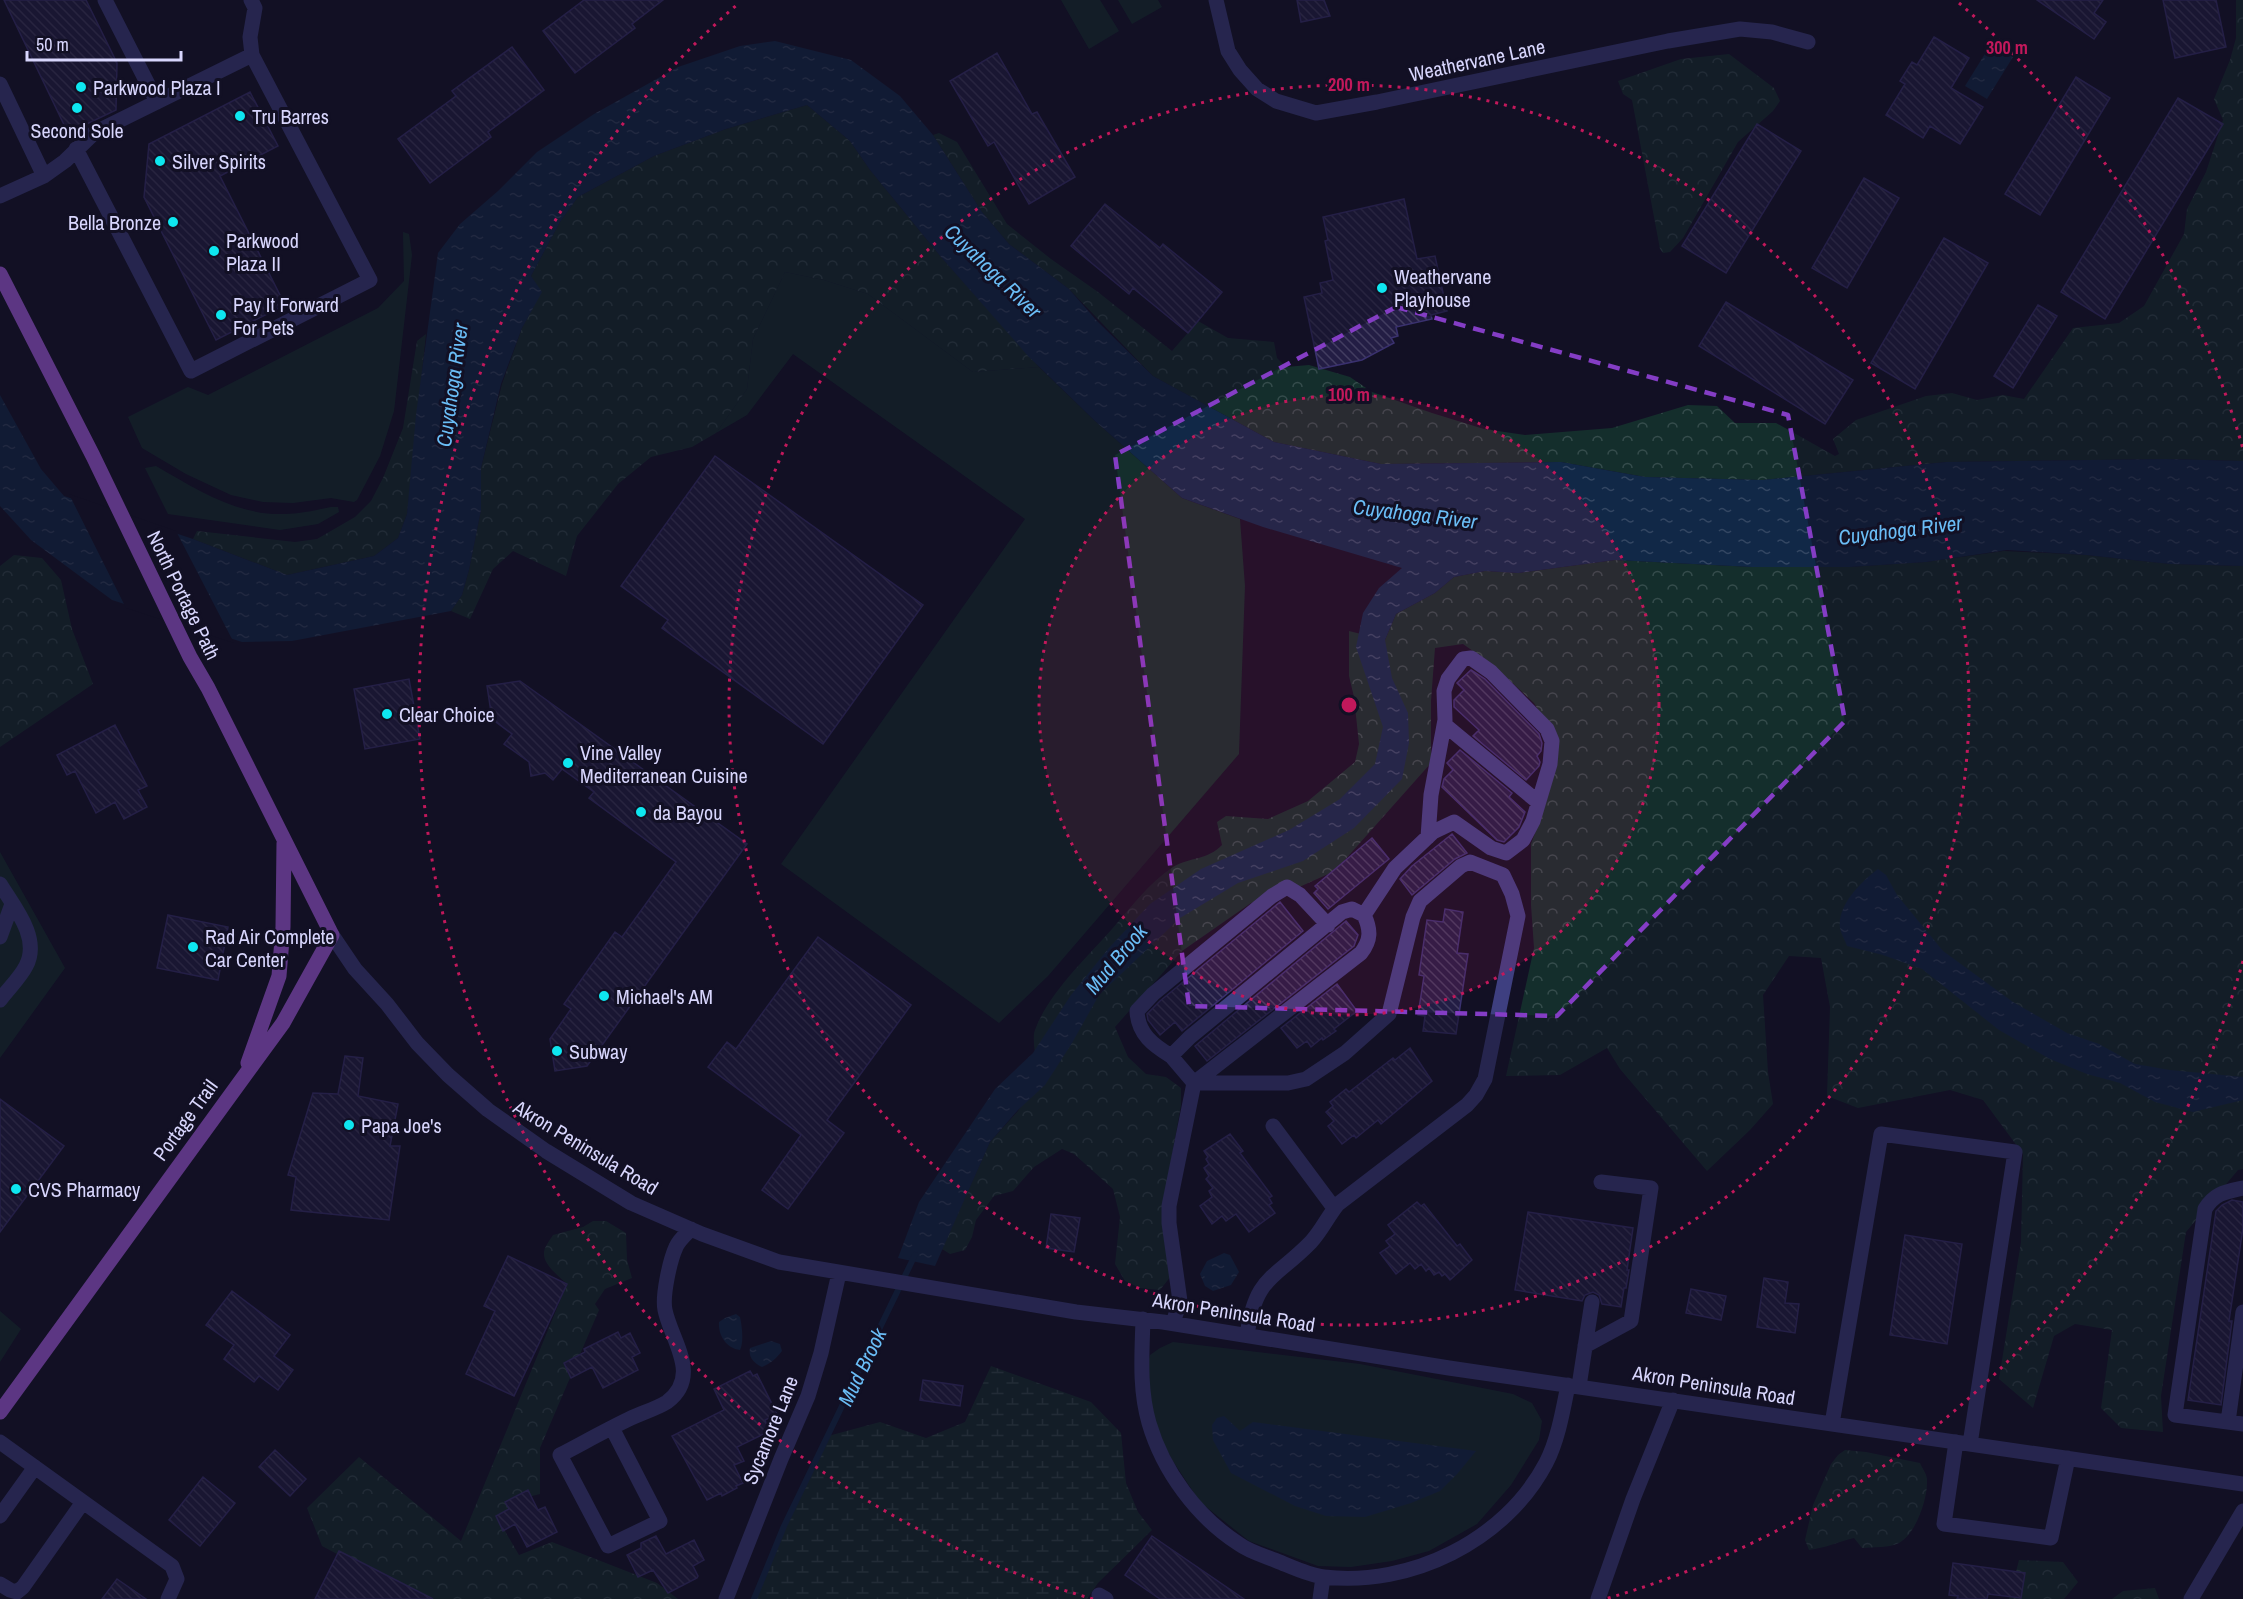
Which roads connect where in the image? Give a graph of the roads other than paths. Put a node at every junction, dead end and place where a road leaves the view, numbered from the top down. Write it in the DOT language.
graph roads {
  1 [pos="105,0"];
  2 [pos="251,0"];
  3 [pos="1216,0"];
  4 [pos="1808,42"];
  5 [pos="252,55"];
  6 [pos="0,84"];
  7 [pos="157,102"];
  8 [pos="76,149"];
  9 [pos="44,176"];
  10 [pos="0,195"];
  11 [pos="0,274"];
  12 [pos="1445,725"];
  13 [pos="1538,802"];
  14 [pos="284,837"];
  15 [pos="1428,837"];
  16 [pos="0,884"];
  17 [pos="12,903"];
  18 [pos="1364,915"];
  19 [pos="1328,925"];
  20 [pos="332,935"];
  21 [pos="0,937"];
  22 [pos="7,979"];
  23 [pos="0,1000"];
  24 [pos="1171,1056"];
  25 [pos="242,1079"];
  26 [pos="1194,1083"];
  27 [pos="1273,1126"];
  28 [pos="1601,1182"];
  29 [pos="2243,1188"];
  30 [pos="1334,1208"];
  31 [pos="691,1229"];
  32 [pos="839,1273"];
  33 [pos="1592,1302"];
  34 [pos="2243,1312"];
  35 [pos="1143,1319"];
  36 [pos="1173,1323"];
  37 [pos="1247,1335"];
  38 [pos="1586,1346"];
  39 [pos="1574,1385"];
  40 [pos="1673,1400"];
  41 [pos="0,1412"];
  42 [pos="2236,1423"];
  43 [pos="1832,1424"];
  44 [pos="612,1428"];
  45 [pos="0,1442"];
  46 [pos="1963,1443"];
  47 [pos="2068,1458"];
  48 [pos="35,1467"];
  49 [pos="2243,1484"];
  50 [pos="83,1502"];
  51 [pos="2243,1511"];
  52 [pos="0,1516"];
  53 [pos="1323,1577"];
  54 [pos="0,1584"];
  55 [pos="168,1599"];
  56 [pos="726,1599"];
  57 [pos="1320,1599"];
  58 [pos="1598,1599"];
  59 [pos="2191,1599"];
  1 -- 7 [label="street"];
  2 -- 5 [label="street"];
  3 -- 4 [label="street, Weathervane Lane"];
  5 -- 7 [label="street"];
  5 -- 8 [label="street"];
  6 -- 9 [label="street"];
  7 -- 8 [label="street"];
  8 -- 9 [label="street"];
  9 -- 10 [label="street"];
  11 -- 14 [label="main road, North Portage Path"];
  12 -- 13 [label="street"];
  12 -- 13 [label="street"];
  12 -- 15 [label="street"];
  13 -- 15 [label="street"];
  14 -- 20 [label="main road, North Portage Path"];
  14 -- 25 [label="main road"];
  15 -- 18 [label="street"];
  16 -- 17 [label="street"];
  17 -- 21 [label="street"];
  17 -- 22 [label="street"];
  18 -- 19 [label="street"];
  18 -- 26 [label="street"];
  19 -- 24 [label="street"];
  19 -- 24 [label="street"];
  20 -- 25 [label="main road, Portage Trail"];
  20 -- 31 [label="street, Akron Peninsula Road"];
  22 -- 23 [label="street"];
  24 -- 26 [label="street"];
  25 -- 41 [label="main road, Portage Trail"];
  26 -- 30 [label="street"];
  26 -- 36 [label="street"];
  27 -- 30 [label="street"];
  28 -- 38 [label="street"];
  29 -- 42 [label="street"];
  30 -- 37 [label="street"];
  31 -- 32 [label="street, Akron Peninsula Road"];
  31 -- 44 [label="street"];
  32 -- 35 [label="street, Akron Peninsula Road"];
  32 -- 56 [label="street, Sycamore Lane"];
  33 -- 38 [label="street"];
  34 -- 42 [label="street"];
  35 -- 36 [label="street, Akron Peninsula Road"];
  35 -- 53 [label="street"];
  36 -- 37 [label="street, Akron Peninsula Road"];
  37 -- 39 [label="street, Akron Peninsula Road"];
  38 -- 39 [label="street"];
  39 -- 40 [label="street, Akron Peninsula Road"];
  39 -- 53 [label="street"];
  40 -- 43 [label="street, Akron Peninsula Road"];
  40 -- 58 [label="street"];
  43 -- 46 [label="street, Akron Peninsula Road"];
  43 -- 46 [label="street"];
  44 -- 44 [label="street"];
  45 -- 48 [label="street"];
  46 -- 47 [label="street, Akron Peninsula Road"];
  46 -- 47 [label="street"];
  47 -- 49 [label="street, Akron Peninsula Road"];
  48 -- 50 [label="street"];
  48 -- 52 [label="street"];
  50 -- 54 [label="street"];
  50 -- 55 [label="street"];
  51 -- 59 [label="street"];
  53 -- 57 [label="street"];
}
